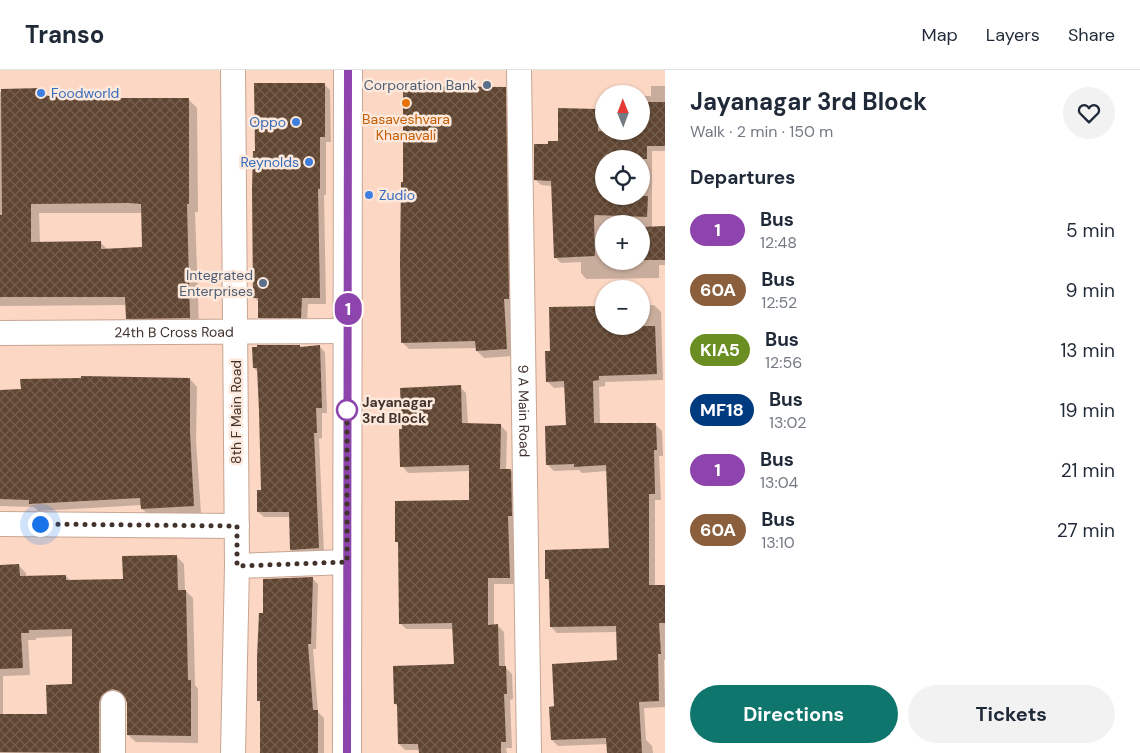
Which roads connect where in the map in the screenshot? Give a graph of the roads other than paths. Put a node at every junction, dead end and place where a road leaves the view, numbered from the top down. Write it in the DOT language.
graph roads {
  1 [pos="233,70"];
  2 [pos="348,70"];
  3 [pos="520,70"];
  4 [pos="348,331"];
  5 [pos="236,332"];
  6 [pos="0,333"];
  7 [pos="0,524"];
  8 [pos="237,526"];
  9 [pos="347,562"];
  10 [pos="237,566"];
  11 [pos="113,703"];
  12 [pos="114,753"];
  13 [pos="233,753"];
  14 [pos="346,753"];
  15 [pos="529,753"];
  1 -- 5 [label="street, 8th F Main Road"];
  2 -- 4 [label="main road"];
  3 -- 15 [label="street, 9 A Main Road"];
  4 -- 5 [label="street, 24th B Cross Road"];
  4 -- 9 [label="main road"];
  5 -- 6 [label="street, 24th B Cross Road"];
  5 -- 8 [label="street, 8th F Main Road"];
  7 -- 8 [label="street"];
  8 -- 10 [label="street, 8th F Main Road"];
  9 -- 10 [label="street"];
  9 -- 14 [label="main road"];
  10 -- 13 [label="street, 8th F Main Road"];
  11 -- 12 [label="street"];
}
